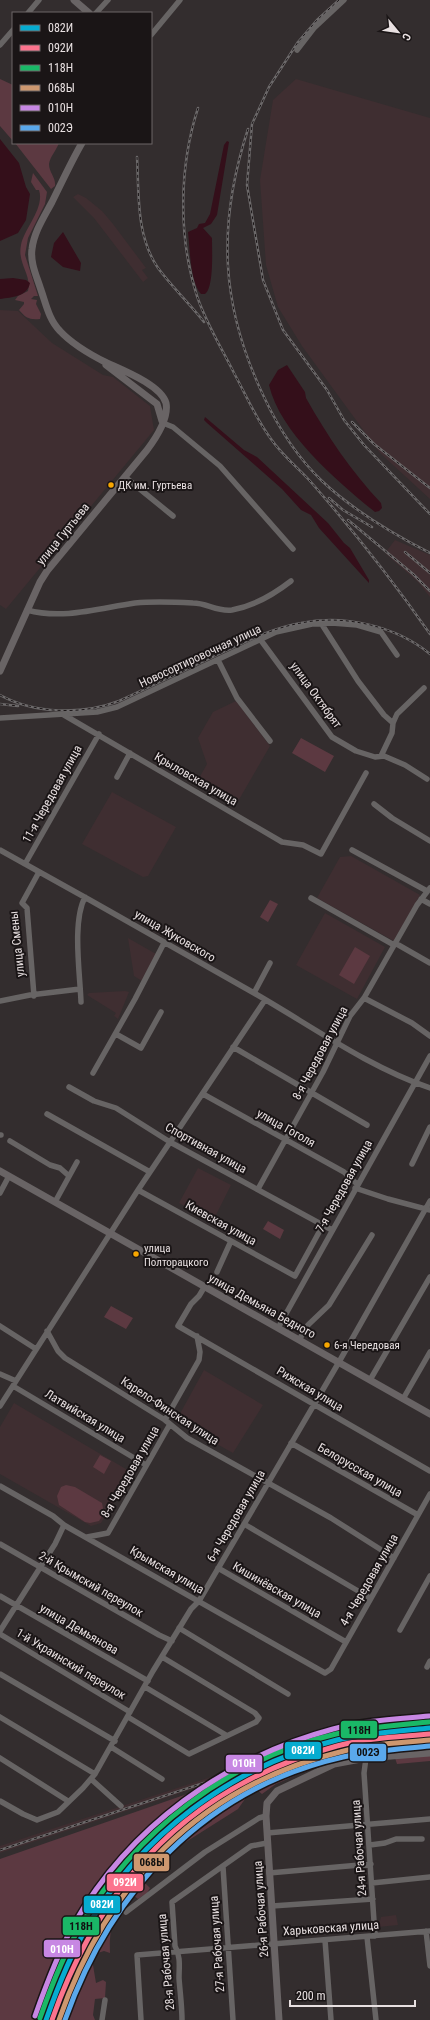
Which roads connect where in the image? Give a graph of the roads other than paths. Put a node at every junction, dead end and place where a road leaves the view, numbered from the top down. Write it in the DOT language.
graph roads {
  1 [pos="39,0"];
  2 [pos="74,0"];
  3 [pos="108,0"];
  4 [pos="180,0"];
  5 [pos="344,0"];
  6 [pos="29,12"];
  7 [pos="88,12"];
  8 [pos="97,12"];
  9 [pos="12,31"];
  10 [pos="152,34"];
  11 [pos="0,45"];
  12 [pos="297,50"];
  13 [pos="81,144"];
  14 [pos="163,423"];
  15 [pos="125,477"];
  16 [pos="173,516"];
  17 [pos="293,549"];
  18 [pos="291,581"];
  19 [pos="27,610"];
  20 [pos="321,623"];
  21 [pos="260,640"];
  22 [pos="397,655"];
  23 [pos="218,660"];
  24 [pos="0,671"];
  25 [pos="424,688"];
  26 [pos="64,714"];
  27 [pos="0,718"];
  28 [pos="393,723"];
  29 [pos="99,734"];
  30 [pos="270,741"];
  31 [pos="130,754"];
  32 [pos="381,756"];
  33 [pos="366,773"];
  34 [pos="117,776"];
  35 [pos="427,779"];
  36 [pos="374,804"];
  37 [pos="430,841"];
  38 [pos="0,850"];
  39 [pos="352,850"];
  40 [pos="25,864"];
  41 [pos="39,872"];
  42 [pos="428,890"];
  43 [pos="85,897"];
  44 [pos="311,898"];
  45 [pos="421,899"];
  46 [pos="430,904"];
  47 [pos="164,943"];
  48 [pos="394,944"];
  49 [pos="270,963"];
  50 [pos="430,964"];
  51 [pos="80,989"];
  52 [pos="254,993"];
  53 [pos="34,996"];
  54 [pos="364,998"];
  55 [pos="266,1000"];
  56 [pos="0,1002"];
  57 [pos="81,1002"];
  58 [pos="161,1012"];
  59 [pos="116,1034"];
  60 [pos="430,1036"];
  61 [pos="337,1042"];
  62 [pos="233,1047"];
  63 [pos="430,1056"];
  64 [pos="93,1073"];
  65 [pos="415,1083"];
  66 [pos="69,1087"];
  67 [pos="430,1088"];
  68 [pos="203,1094"];
  69 [pos="311,1094"];
  70 [pos="47,1114"];
  71 [pos="367,1125"];
  72 [pos="430,1127"];
  73 [pos="10,1141"];
  74 [pos="285,1141"];
  75 [pos="170,1142"];
  76 [pos="77,1162"];
  77 [pos="412,1164"];
  78 [pos="0,1171"];
  79 [pos="150,1172"];
  80 [pos="9,1176"];
  81 [pos="69,1176"];
  82 [pos="356,1186"];
  83 [pos="258,1189"];
  84 [pos="138,1190"];
  85 [pos="0,1193"];
  86 [pos="430,1201"];
  87 [pos="55,1202"];
  88 [pos="428,1209"];
  89 [pos="323,1225"];
  90 [pos="332,1230"];
  91 [pos="110,1233"];
  92 [pos="372,1235"];
  93 [pos="231,1241"];
  94 [pos="217,1272"];
  95 [pos="430,1278"];
  96 [pos="205,1286"];
  97 [pos="0,1326"];
  98 [pos="278,1328"];
  99 [pos="47,1332"];
  100 [pos="196,1336"];
  101 [pos="299,1340"];
  102 [pos="36,1348"];
  103 [pos="430,1352"];
  104 [pos="339,1362"];
  105 [pos="0,1374"];
  106 [pos="370,1380"];
  107 [pos="14,1383"];
  108 [pos="403,1399"];
  109 [pos="314,1405"];
  110 [pos="0,1406"];
  111 [pos="429,1412"];
  112 [pos="168,1422"];
  113 [pos="292,1443"];
  114 [pos="146,1465"];
  115 [pos="430,1470"];
  116 [pos="268,1483"];
  117 [pos="0,1486"];
  118 [pos="430,1494"];
  119 [pos="418,1515"];
  120 [pos="244,1524"];
  121 [pos="64,1525"];
  122 [pos="87,1538"];
  123 [pos="0,1544"];
  124 [pos="394,1558"];
  125 [pos="41,1567"];
  126 [pos="218,1568"];
  127 [pos="430,1576"];
  128 [pos="0,1596"];
  129 [pos="370,1598"];
  130 [pos="199,1601"];
  131 [pos="16,1604"];
  132 [pos="179,1628"];
  133 [pos="400,1630"];
  134 [pos="0,1631"];
  135 [pos="0,1634"];
  136 [pos="172,1641"];
  137 [pos="346,1642"];
  138 [pos="162,1657"];
  139 [pos="430,1661"];
  140 [pos="427,1667"];
  141 [pos="325,1673"];
  142 [pos="0,1674"];
  143 [pos="148,1681"];
  144 [pos="145,1687"];
  145 [pos="288,1694"];
  146 [pos="129,1715"];
  147 [pos="0,1717"];
  148 [pos="226,1735"];
  149 [pos="115,1741"];
  150 [pos="111,1747"];
  151 [pos="430,1754"];
  152 [pos="0,1758"];
  153 [pos="366,1758"];
  154 [pos="93,1777"];
  155 [pos="162,1779"];
  156 [pos="0,1801"];
  157 [pos="68,1801"];
  158 [pos="121,1806"];
  159 [pos="266,1816"];
  160 [pos="430,1819"];
  161 [pos="368,1824"];
  162 [pos="267,1833"];
  163 [pos="422,1839"];
  164 [pos="267,1843"];
  165 [pos="370,1845"];
  166 [pos="371,1864"];
  167 [pos="223,1867"];
  168 [pos="269,1873"];
  169 [pos="430,1877"];
  170 [pos="372,1883"];
  171 [pos="373,1899"];
  172 [pos="272,1906"];
  173 [pos="126,1912"];
  174 [pos="428,1931"];
  175 [pos="376,1936"];
  176 [pos="367,1937"];
  177 [pos="325,1940"];
  178 [pos="274,1944"];
  179 [pos="228,1947"];
  180 [pos="178,1952"];
  181 [pos="430,1966"];
  182 [pos="105,2000"];
  183 [pos="102,2020"];
  184 [pos="141,2020"];
  185 [pos="182,2020"];
  186 [pos="233,2020"];
  187 [pos="279,2020"];
  188 [pos="331,2020"];
  189 [pos="376,2020"];
  1 -- 6 [label="street"];
  2 -- 7 [label="main road"];
  3 -- 8 [label="street"];
  4 -- 10 [label="street"];
  5 -- 12 [label="street"];
  9 -- 11 [label="street"];
  13 -- 14 [label="main road"];
  14 -- 15 [label="main road, улица Гуртьева"];
  14 -- 17 [label="street"];
  15 -- 16 [label="street"];
  15 -- 19 [label="main road, улица Гуртьева"];
  18 -- 19 [label="street"];
  19 -- 24 [label="main road, улица Гуртьева"];
  20 -- 21 [label="street, Новосортировочная улица"];
  20 -- 22 [label="street, Новосортировочная улица"];
  20 -- 28 [label="street"];
  21 -- 23 [label="street, Новосортировочная улица"];
  21 -- 32 [label="street, улица Октябрят"];
  23 -- 26 [label="street, Новосортировочная улица"];
  23 -- 30 [label="street"];
  25 -- 28 [label="street"];
  26 -- 27 [label="street, Новосортировочная улица"];
  26 -- 29 [label="street, Крыловская улица"];
  28 -- 32 [label="street"];
  29 -- 31 [label="street, Крыловская улица"];
  29 -- 40 [label="street, 11-я Чередовая улица"];
  31 -- 33 [label="street, Крыловская улица"];
  31 -- 34 [label="street"];
  32 -- 35 [label="street, улица Октябрят"];
  36 -- 37 [label="street"];
  38 -- 40 [label="street, улица Жуковского"];
  39 -- 42 [label="street"];
  40 -- 41 [label="street, улица Жуковского"];
  41 -- 43 [label="street, улица Жуковского"];
  41 -- 53 [label="street, улица Смены"];
  42 -- 45 [label="street, 8-я Чередовая улица"];
  43 -- 47 [label="street, улица Жуковского"];
  43 -- 51 [label="street"];
  44 -- 48 [label="street"];
  45 -- 46 [label="street"];
  45 -- 48 [label="street, 8-я Чередовая улица"];
  47 -- 52 [label="street, улица Жуковского"];
  47 -- 59 [label="street"];
  48 -- 50 [label="street"];
  48 -- 54 [label="street, 8-я Чередовая улица"];
  49 -- 52 [label="street"];
  51 -- 53 [label="street"];
  51 -- 57 [label="street"];
  52 -- 55 [label="street, улица Жуковского"];
  53 -- 56 [label="street"];
  54 -- 60 [label="street"];
  54 -- 61 [label="street, 8-я Чередовая улица"];
  55 -- 61 [label="street, улица Жуковского"];
  55 -- 62 [label="street"];
  58 -- 59 [label="street"];
  59 -- 64 [label="street"];
  61 -- 65 [label="street, улица Жуковского"];
  61 -- 69 [label="street, 8-я Чередовая улица"];
  62 -- 68 [label="street"];
  62 -- 69 [label="street"];
  63 -- 65 [label="street, 7-я Чередовая улица"];
  65 -- 67 [label="street, улица Жуковского"];
  65 -- 82 [label="street, 7-я Чередовая улица"];
  66 -- 75 [label="street, Спортивная улица"];
  68 -- 74 [label="street, улица Гоголя"];
  68 -- 75 [label="street"];
  69 -- 71 [label="street"];
  69 -- 74 [label="street, 8-я Чередовая улица"];
  70 -- 79 [label="street"];
  72 -- 77 [label="street"];
  73 -- 81 [label="street"];
  74 -- 82 [label="street, улица Гоголя"];
  74 -- 83 [label="street, 8-я Чередовая улица"];
  75 -- 79 [label="street"];
  75 -- 83 [label="street, Спортивная улица"];
  76 -- 81 [label="street"];
  78 -- 80 [label="main road, улица Демьяна Бедного"];
  79 -- 84 [label="street"];
  80 -- 85 [label="street"];
  80 -- 87 [label="main road, улица Демьяна Бедного"];
  81 -- 87 [label="street"];
  82 -- 88 [label="street, улица Гоголя"];
  82 -- 90 [label="street, 7-я Чередовая улица"];
  83 -- 89 [label="street, Спортивная улица"];
  84 -- 91 [label="street"];
  84 -- 93 [label="street, Киевская улица"];
  86 -- 88 [label="street, 6-я Чередовая улица"];
  87 -- 91 [label="main road, улица Демьяна Бедного"];
  88 -- 104 [label="street, 6-я Чередовая улица"];
  89 -- 90 [label="street, Спортивная улица"];
  89 -- 93 [label="street, Киевская улица"];
  90 -- 98 [label="street, 7-я Чередовая улица"];
  91 -- 96 [label="main road, улица Демьяна Бедного"];
  91 -- 99 [label="street"];
  92 -- 101 [label="street"];
  93 -- 94 [label="street"];
  95 -- 106 [label="street"];
  96 -- 98 [label="main road, улица Демьяна Бедного"];
  96 -- 100 [label="street, Рижская улица"];
  97 -- 102 [label="street"];
  98 -- 101 [label="main road, улица Демьяна Бедного"];
  99 -- 102 [label="street"];
  99 -- 112 [label="street, Карело-Финская улица"];
  100 -- 109 [label="street, Рижская улица"];
  100 -- 112 [label="street, 8-я Чередовая улица"];
  101 -- 104 [label="main road, улица Демьяна Бедного"];
  102 -- 107 [label="street"];
  103 -- 108 [label="street"];
  104 -- 106 [label="main road, улица Демьяна Бедного"];
  104 -- 109 [label="street, 6-я Чередовая улица"];
  105 -- 107 [label="street, Латвийская улица"];
  106 -- 108 [label="main road, улица Демьяна Бедного"];
  107 -- 110 [label="street"];
  107 -- 114 [label="street, Латвийская улица"];
  108 -- 111 [label="main road, улица Демьяна Бедного"];
  109 -- 113 [label="street, 6-я Чередовая улица"];
  109 -- 115 [label="street, Рижская улица"];
  112 -- 114 [label="street, 8-я Чередовая улица"];
  112 -- 116 [label="street, Карело-Финская улица"];
  113 -- 116 [label="street, 6-я Чередовая улица"];
  113 -- 119 [label="street, Белорусская улица"];
  114 -- 122 [label="street, 8-я Чередовая улица"];
  116 -- 120 [label="street, 6-я Чередовая улица"];
  116 -- 124 [label="street, Карело-Финская улица"];
  117 -- 121 [label="street, Крымская улица"];
  118 -- 119 [label="street, 4-я Чередовая улица"];
  119 -- 124 [label="street, 4-я Чередовая улица"];
  120 -- 126 [label="street, 6-я Чередовая улица"];
  120 -- 129 [label="street"];
  121 -- 122 [label="street, Крымская улица"];
  121 -- 125 [label="street"];
  122 -- 130 [label="street, Крымская улица"];
  123 -- 125 [label="street, 2-й Крымский переулок"];
  124 -- 129 [label="street, 4-я Чередовая улица"];
  125 -- 131 [label="street"];
  125 -- 136 [label="street, 2-й Крымский переулок"];
  126 -- 130 [label="street, 6-я Чередовая улица"];
  126 -- 137 [label="street, Кишинёвская улица"];
  127 -- 133 [label="street"];
  128 -- 131 [label="street, улица Демьянова"];
  129 -- 137 [label="street, 4-я Чередовая улица"];
  130 -- 132 [label="street, 6-я Чередовая улица"];
  130 -- 141 [label="street, Крымская улица"];
  131 -- 134 [label="street"];
  131 -- 143 [label="street, улица Демьянова"];
  132 -- 136 [label="street, 6-я Чередовая улица"];
  132 -- 145 [label="street"];
  135 -- 146 [label="street, 1-й Украинский переулок"];
  136 -- 138 [label="street, 6-я Чередовая улица"];
  137 -- 141 [label="street, 4-я Чередовая улица"];
  138 -- 143 [label="street, 6-я Чередовая улица"];
  138 -- 148 [label="street"];
  139 -- 140 [label="street"];
  142 -- 149 [label="street"];
  143 -- 144 [label="street, 6-я Чередовая улица"];
  144 -- 146 [label="street, 6-я Чередовая улица"];
  144 -- 148 [label="street"];
  146 -- 148 [label="street, 1-й Украинский переулок"];
  146 -- 149 [label="street, 6-я Чередовая улица"];
  147 -- 154 [label="street"];
  149 -- 150 [label="street, 6-я Чередовая улица"];
  150 -- 154 [label="street, 6-я Чередовая улица"];
  150 -- 155 [label="street"];
  151 -- 153 [label="main road"];
  152 -- 157 [label="street"];
  153 -- 159 [label="main road, 26-я Рабочая улица"];
  153 -- 161 [label="street, 24-я Рабочая улица"];
  154 -- 157 [label="street, 6-я Чередовая улица"];
  154 -- 158 [label="street"];
  156 -- 157 [label="street, 6-я Чередовая улица"];
  159 -- 162 [label="main road, 26-я Рабочая улица"];
  159 -- 173 [label="street"];
  160 -- 161 [label="street"];
  161 -- 162 [label="street"];
  161 -- 165 [label="street, 24-я Рабочая улица"];
  162 -- 164 [label="main road, 26-я Рабочая улица"];
  163 -- 165 [label="street"];
  164 -- 167 [label="street"];
  164 -- 168 [label="main road, 26-я Рабочая улица"];
  165 -- 166 [label="street, 24-я Рабочая улица"];
  166 -- 168 [label="street"];
  166 -- 170 [label="street, 24-я Рабочая улица"];
  167 -- 179 [label="street, 27-я Рабочая улица"];
  167 -- 180 [label="street, 28-я Рабочая улица"];
  168 -- 172 [label="main road, 26-я Рабочая улица"];
  169 -- 170 [label="street"];
  170 -- 171 [label="street, 24-я Рабочая улица"];
  171 -- 172 [label="street"];
  171 -- 175 [label="street, 24-я Рабочая улица"];
  172 -- 178 [label="main road, 26-я Рабочая улица"];
  174 -- 175 [label="street, Харьковская улица"];
  174 -- 181 [label="street"];
  175 -- 176 [label="street, Харьковская улица"];
  176 -- 177 [label="street, Харьковская улица"];
  176 -- 189 [label="street"];
  177 -- 178 [label="street, Харьковская улица"];
  177 -- 188 [label="street"];
  178 -- 179 [label="street, Харьковская улица"];
  178 -- 187 [label="main road, 26-я Рабочая улица"];
  179 -- 180 [label="street, Харьковская улица"];
  179 -- 186 [label="street, 27-я Рабочая улица"];
  180 -- 184 [label="street, Харьковская улица"];
  180 -- 185 [label="street, 28-я Рабочая улица"];
  182 -- 183 [label="street"];
}
